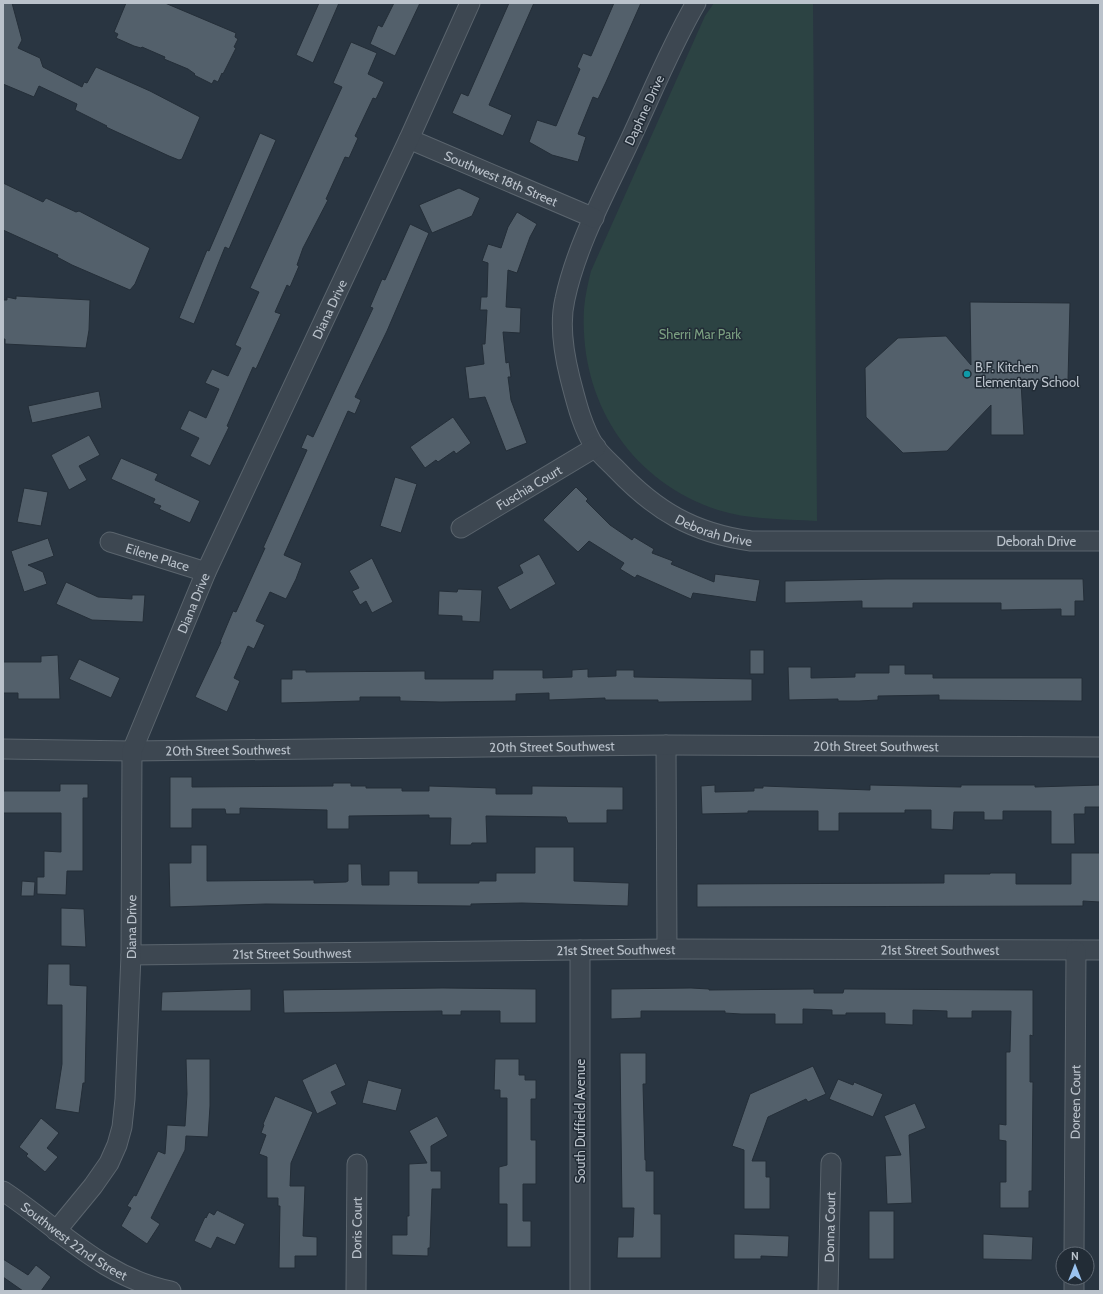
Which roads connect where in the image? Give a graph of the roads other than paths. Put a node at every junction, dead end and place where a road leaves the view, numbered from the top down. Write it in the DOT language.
graph roads {
  1 [pos="470,3"];
  2 [pos="696,3"];
  3 [pos="409,139"];
  4 [pos="594,218"];
  5 [pos="596,447"];
  6 [pos="461,528"];
  7 [pos="1100,541"];
  8 [pos="110,542"];
  9 [pos="206,572"];
  10 [pos="666,745"];
  11 [pos="1100,747"];
  12 [pos="3,749"];
  13 [pos="132,750"];
  14 [pos="580,950"];
  15 [pos="667,950"];
  16 [pos="1100,950"];
  17 [pos="1076,951"];
  18 [pos="131,955"];
  19 [pos="832,1163"];
  20 [pos="357,1164"];
  21 [pos="3,1191"];
  22 [pos="56,1231"];
  23 [pos="1074,1246"];
  24 [pos="171,1291"];
  25 [pos="356,1291"];
  26 [pos="580,1291"];
  27 [pos="828,1291"];
  1 -- 3 [label="street, Diana Drive"];
  2 -- 4 [label="street, Daphne Drive"];
  3 -- 4 [label="street, Southwest 18th Street"];
  3 -- 9 [label="street, Diana Drive"];
  4 -- 5 [label="street, Deborah Drive"];
  5 -- 6 [label="street, Fuschia Court"];
  5 -- 7 [label="street, Deborah Drive"];
  8 -- 9 [label="street, Eilene Place"];
  9 -- 13 [label="street, Diana Drive"];
  10 -- 11 [label="street, 20th Street Southwest"];
  10 -- 13 [label="street, 20th Street Southwest"];
  10 -- 15 [label="street"];
  12 -- 13 [label="street, 20th Street Southwest"];
  13 -- 18 [label="street, Diana Drive"];
  14 -- 15 [label="street, 21st Street Southwest"];
  14 -- 18 [label="street, 21st Street Southwest"];
  14 -- 26 [label="street, South Duffield Avenue"];
  15 -- 17 [label="street, 21st Street Southwest"];
  16 -- 17 [label="street, 21st Street Southwest"];
  17 -- 23 [label="street, Doreen Court"];
  18 -- 22 [label="street, Diana Drive"];
  19 -- 27 [label="street, Donna Court"];
  20 -- 25 [label="street, Doris Court"];
  21 -- 22 [label="street, Southwest 22nd Street"];
  22 -- 24 [label="street, Southwest 22nd Street"];
}
